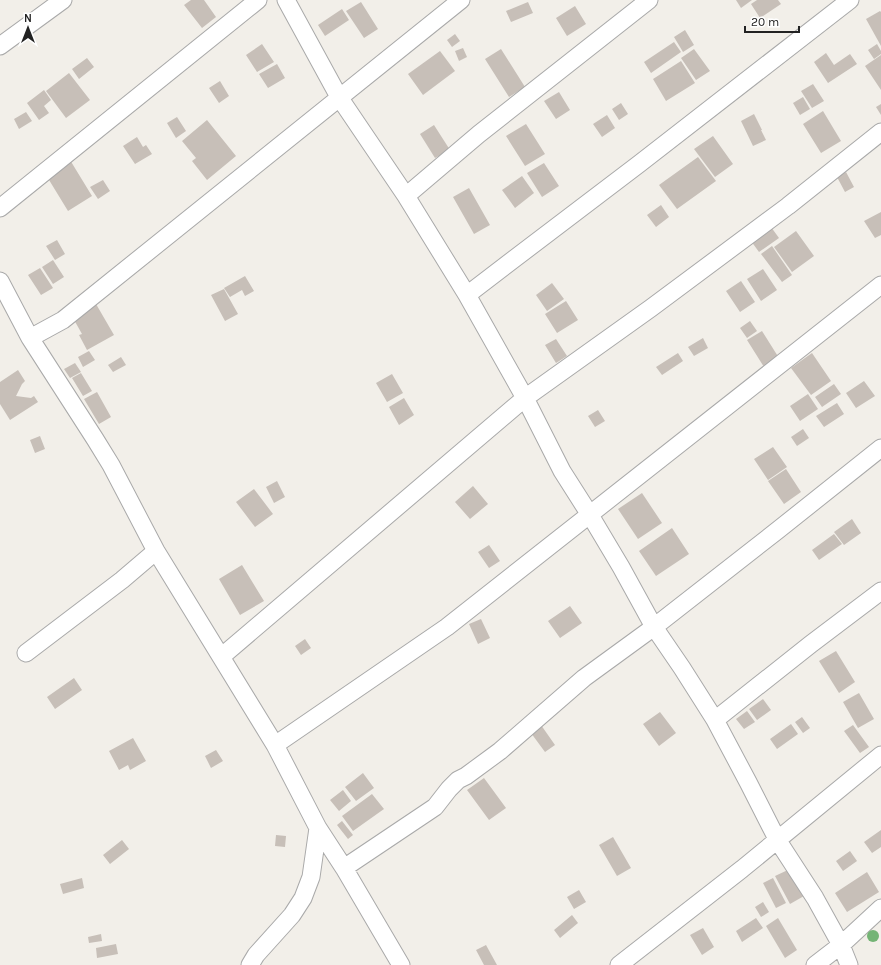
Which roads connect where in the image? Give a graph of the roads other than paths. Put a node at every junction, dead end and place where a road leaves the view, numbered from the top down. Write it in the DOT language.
graph roads {
  1 [pos="63,0"];
  2 [pos="258,0"];
  3 [pos="286,0"];
  4 [pos="461,0"];
  5 [pos="649,0"];
  6 [pos="850,0"];
  7 [pos="0,46"];
  8 [pos="339,97"];
  9 [pos="881,132"];
  10 [pos="406,196"];
  11 [pos="0,208"];
  12 [pos="0,281"];
  13 [pos="881,285"];
  14 [pos="467,294"];
  15 [pos="30,338"];
  16 [pos="525,398"];
  17 [pos="881,448"];
  18 [pos="590,515"];
  19 [pos="156,552"];
  20 [pos="881,591"];
  21 [pos="654,627"];
  22 [pos="26,653"];
  23 [pos="221,657"];
  24 [pos="715,720"];
  25 [pos="275,745"];
  26 [pos="881,755"];
  27 [pos="318,828"];
  28 [pos="778,841"];
  29 [pos="344,868"];
  30 [pos="881,908"];
  31 [pos="841,945"];
  32 [pos="250,965"];
  33 [pos="401,965"];
  34 [pos="619,965"];
  35 [pos="815,965"];
  36 [pos="849,965"];
  1 -- 7 [label="street"];
  2 -- 11 [label="street"];
  3 -- 8 [label="street"];
  4 -- 8 [label="street"];
  5 -- 10 [label="street"];
  6 -- 14 [label="street"];
  8 -- 10 [label="street"];
  8 -- 15 [label="street"];
  9 -- 16 [label="street"];
  10 -- 14 [label="street"];
  12 -- 15 [label="street"];
  13 -- 18 [label="street"];
  14 -- 16 [label="street"];
  15 -- 19 [label="street"];
  16 -- 18 [label="street"];
  16 -- 23 [label="street"];
  17 -- 21 [label="street"];
  18 -- 21 [label="street"];
  18 -- 25 [label="street"];
  19 -- 22 [label="street"];
  19 -- 23 [label="street"];
  20 -- 24 [label="street"];
  21 -- 24 [label="street"];
  21 -- 29 [label="street"];
  23 -- 25 [label="street"];
  24 -- 28 [label="street"];
  25 -- 27 [label="street"];
  26 -- 28 [label="street"];
  27 -- 29 [label="street"];
  27 -- 32 [label="street"];
  28 -- 31 [label="street"];
  28 -- 34 [label="street"];
  29 -- 33 [label="street"];
  30 -- 31 [label="street"];
  31 -- 35 [label="street"];
  31 -- 36 [label="street"];
}
